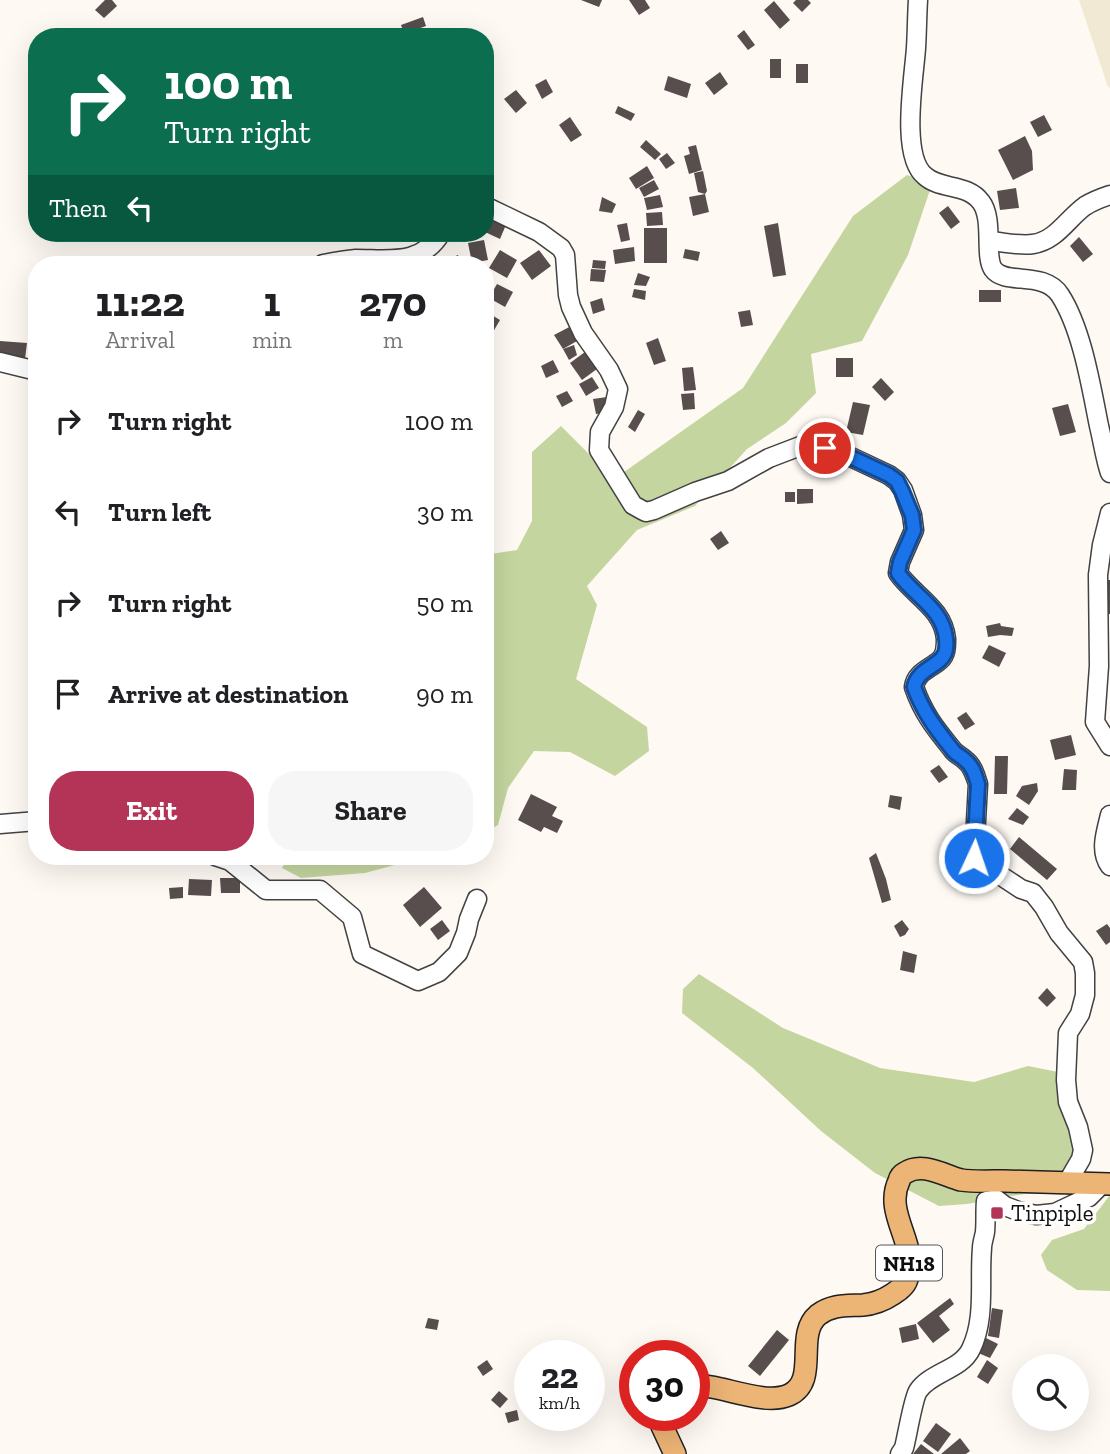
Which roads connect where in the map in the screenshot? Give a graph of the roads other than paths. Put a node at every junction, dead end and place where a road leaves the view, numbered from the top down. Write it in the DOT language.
graph roads {
  1 [pos="918,0"];
  2 [pos="1110,195"];
  3 [pos="494,210"];
  4 [pos="989,241"];
  5 [pos="434,242"];
  6 [pos="414,256"];
  7 [pos="0,362"];
  8 [pos="28,369"];
  9 [pos="1110,473"];
  10 [pos="1110,513"];
  11 [pos="1110,747"];
  12 [pos="1110,815"];
  13 [pos="28,822"];
  14 [pos="0,824"];
  15 [pos="235,865"];
  16 [pos="1110,866"];
  17 [pos="477,899"];
  18 [pos="1067,1183"];
  19 [pos="1106,1184"];
  20 [pos="710,1386"];
  21 [pos="664,1431"];
  22 [pos="675,1454"];
  23 [pos="900,1454"];
  1 -- 4 [label="street"];
  2 -- 4 [label="street"];
  3 -- 18 [label="street"];
  4 -- 9 [label="street"];
  5 -- 6 [label="street"];
  7 -- 8 [label="street"];
  10 -- 11 [label="street"];
  12 -- 16 [label="street"];
  13 -- 14 [label="street"];
  15 -- 17 [label="street"];
  18 -- 19 [label="main road, NH18"];
  18 -- 20 [label="main road, NH18"];
  19 -- 23 [label="street"];
  21 -- 22 [label="main road"];
}
